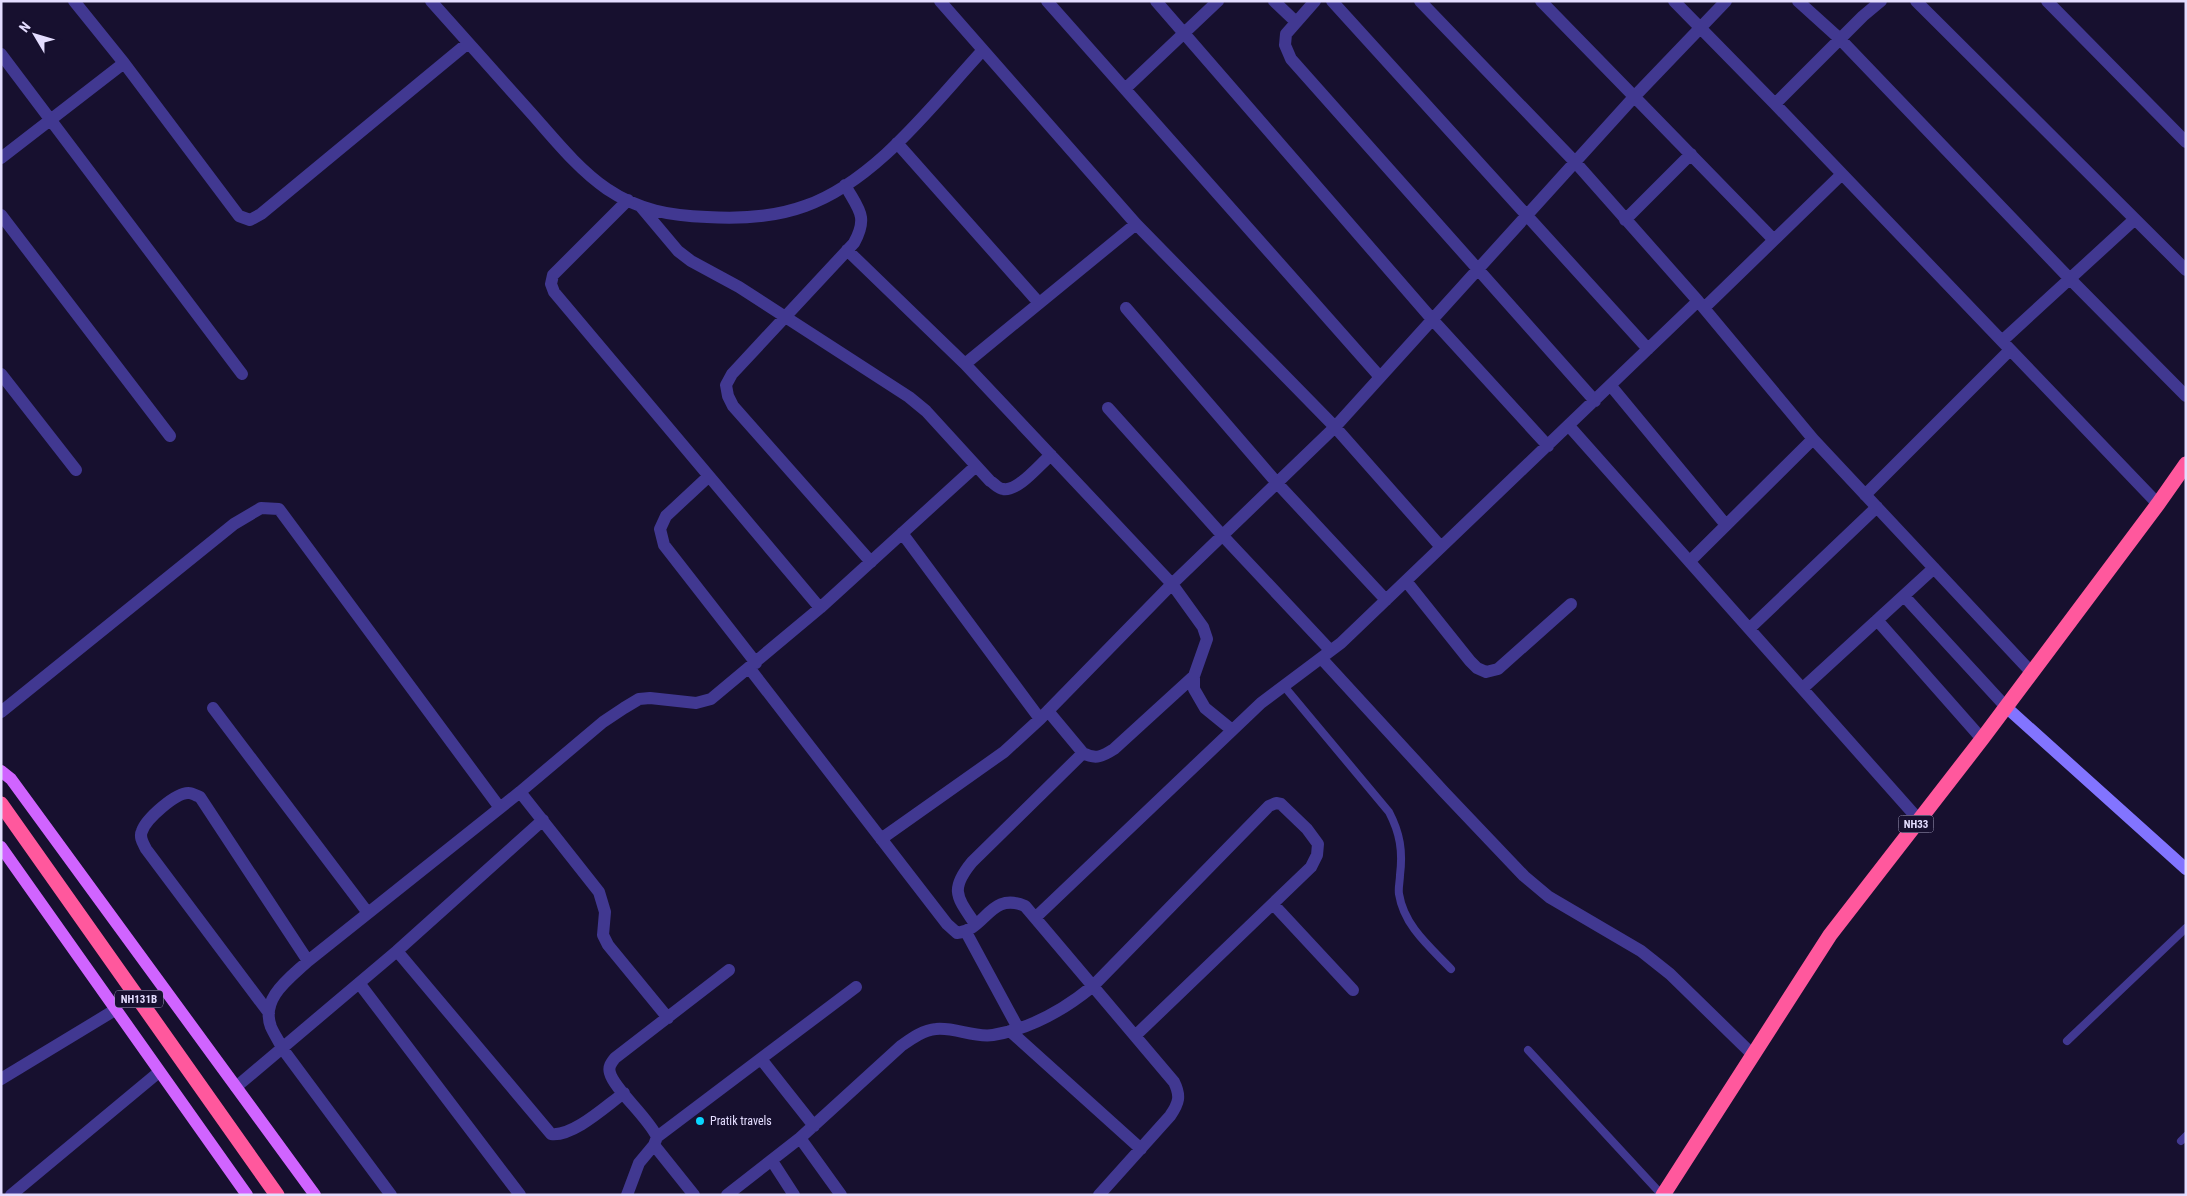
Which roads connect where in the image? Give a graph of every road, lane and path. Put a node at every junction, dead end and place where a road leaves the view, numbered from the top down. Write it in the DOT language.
graph roads {
  1 [pos="74,1"];
  2 [pos="431,1"];
  3 [pos="940,1"];
  4 [pos="1047,1"];
  5 [pos="1156,1"];
  6 [pos="1218,1"];
  7 [pos="1274,1"];
  8 [pos="1316,1"];
  9 [pos="1332,1"];
  10 [pos="1420,1"];
  11 [pos="1541,1"];
  12 [pos="1674,1"];
  13 [pos="1726,1"];
  14 [pos="1798,1"];
  15 [pos="1881,1"];
  16 [pos="1916,1"];
  17 [pos="2047,1"];
  18 [pos="1296,22"];
  19 [pos="1700,28"];
  20 [pos="1185,32"];
  21 [pos="1840,39"];
  22 [pos="468,43"];
  23 [pos="983,50"];
  24 [pos="1,54"];
  25 [pos="124,63"];
  26 [pos="1126,88"];
  27 [pos="1634,97"];
  28 [pos="1776,104"];
  29 [pos="51,119"];
  30 [pos="2186,142"];
  31 [pos="897,143"];
  32 [pos="1691,154"];
  33 [pos="1,158"];
  34 [pos="1576,163"];
  35 [pos="1842,174"];
  36 [pos="845,185"];
  37 [pos="628,200"];
  38 [pos="641,207"];
  39 [pos="1,215"];
  40 [pos="1527,217"];
  41 [pos="2135,219"];
  42 [pos="1625,220"];
  43 [pos="1136,224"];
  44 [pos="1774,240"];
  45 [pos="848,250"];
  46 [pos="1479,269"];
  47 [pos="2186,270"];
  48 [pos="2070,279"];
  49 [pos="1039,303"];
  50 [pos="1701,305"];
  51 [pos="1126,308"];
  52 [pos="786,317"];
  53 [pos="1432,318"];
  54 [pos="2006,345"];
  55 [pos="1648,349"];
  56 [pos="965,364"];
  57 [pos="1,374"];
  58 [pos="242,374"];
  59 [pos="1380,377"];
  60 [pos="1611,386"];
  61 [pos="2186,396"];
  62 [pos="1595,401"];
  63 [pos="1108,408"];
  64 [pos="1569,426"];
  65 [pos="1335,427"];
  66 [pos="170,436"];
  67 [pos="1813,439"];
  68 [pos="1548,446"];
  69 [pos="1051,455"];
  70 [pos="2186,464"];
  71 [pos="976,466"];
  72 [pos="76,470"];
  73 [pos="709,476"];
  74 [pos="1277,483"];
  75 [pos="1865,495"];
  76 [pos="2158,504"];
  77 [pos="1877,507"];
  78 [pos="1726,525"];
  79 [pos="902,533"];
  80 [pos="1222,535"];
  81 [pos="1441,547"];
  82 [pos="1690,561"];
  83 [pos="871,562"];
  84 [pos="1934,568"];
  85 [pos="1406,581"];
  86 [pos="1172,584"];
  87 [pos="1904,596"];
  88 [pos="1386,600"];
  89 [pos="1571,604"];
  90 [pos="820,608"];
  91 [pos="1877,620"];
  92 [pos="1750,628"];
  93 [pos="1325,654"];
  94 [pos="753,666"];
  95 [pos="2032,673"];
  96 [pos="1194,676"];
  97 [pos="1283,685"];
  98 [pos="1803,688"];
  99 [pos="2006,707"];
  100 [pos="213,708"];
  101 [pos="1,712"];
  102 [pos="1044,715"];
  103 [pos="1232,730"];
  104 [pos="1982,739"];
  105 [pos="1083,753"];
  106 [pos="1,771"];
  107 [pos="520,792"];
  108 [pos="1,804"];
  109 [pos="500,808"];
  110 [pos="544,820"];
  111 [pos="1919,820"];
  112 [pos="881,839"];
  113 [pos="1,847"];
  114 [pos="5,862"];
  115 [pos="2186,870"];
  116 [pos="1273,904"];
  117 [pos="368,913"];
  118 [pos="1036,917"];
  119 [pos="971,928"];
  120 [pos="2186,928"];
  121 [pos="397,951"];
  122 [pos="308,961"];
  123 [pos="1451,969"];
  124 [pos="729,970"];
  125 [pos="360,982"];
  126 [pos="1093,986"];
  127 [pos="856,987"];
  128 [pos="1353,990"];
  129 [pos="115,1010"];
  130 [pos="269,1014"];
  131 [pos="668,1018"];
  132 [pos="1014,1030"];
  133 [pos="1135,1036"];
  134 [pos="2067,1041"];
  135 [pos="282,1048"];
  136 [pos="1528,1050"];
  137 [pos="1753,1055"];
  138 [pos="760,1059"];
  139 [pos="159,1072"];
  140 [pos="1,1079"];
  141 [pos="236,1087"];
  142 [pos="624,1093"];
  143 [pos="814,1126"];
  144 [pos="800,1138"];
  145 [pos="656,1141"];
  146 [pos="1141,1148"];
  147 [pos="772,1161"];
  148 [pos="11,1195"];
  149 [pos="247,1195"];
  150 [pos="277,1195"];
  151 [pos="315,1195"];
  152 [pos="391,1195"];
  153 [pos="520,1195"];
  154 [pos="627,1195"];
  155 [pos="694,1195"];
  156 [pos="727,1195"];
  157 [pos="794,1195"];
  158 [pos="841,1195"];
  159 [pos="1099,1195"];
  160 [pos="1662,1195"];
  1 -- 25 [label="street"];
  2 -- 22 [label="street"];
  3 -- 23 [label="street"];
  4 -- 26 [label="street"];
  5 -- 20 [label="street"];
  6 -- 20 [label="street"];
  7 -- 18 [label="street"];
  8 -- 18 [label="street"];
  9 -- 40 [label="street"];
  10 -- 34 [label="street"];
  11 -- 27 [label="street"];
  12 -- 19 [label="street"];
  13 -- 19 [label="street"];
  14 -- 21 [label="street"];
  15 -- 21 [label="street"];
  16 -- 41 [label="street"];
  17 -- 30 [label="street"];
  18 -- 46 [label="street"];
  19 -- 27 [label="street"];
  19 -- 28 [label="street"];
  20 -- 26 [label="street"];
  20 -- 53 [label="street"];
  21 -- 28 [label="street"];
  21 -- 48 [label="street"];
  22 -- 25 [label="street"];
  22 -- 37 [label="street"];
  23 -- 31 [label="street"];
  23 -- 43 [label="street"];
  24 -- 29 [label="street"];
  25 -- 29 [label="street"];
  26 -- 59 [label="street"];
  27 -- 32 [label="street"];
  27 -- 34 [label="street"];
  28 -- 35 [label="street"];
  29 -- 33 [label="street"];
  29 -- 58 [label="street"];
  31 -- 36 [label="street"];
  31 -- 49 [label="street"];
  32 -- 42 [label="street"];
  32 -- 44 [label="street"];
  34 -- 40 [label="street"];
  34 -- 42 [label="street"];
  35 -- 44 [label="street"];
  35 -- 54 [label="street"];
  36 -- 38 [label="street"];
  36 -- 45 [label="street"];
  37 -- 38 [label="street"];
  37 -- 73 [label="street"];
  38 -- 52 [label="street"];
  39 -- 66 [label="street"];
  40 -- 46 [label="street"];
  40 -- 55 [label="street"];
  41 -- 47 [label="street"];
  41 -- 48 [label="street"];
  42 -- 50 [label="street"];
  43 -- 49 [label="street"];
  43 -- 65 [label="street"];
  44 -- 50 [label="street"];
  45 -- 52 [label="street"];
  45 -- 56 [label="street"];
  46 -- 53 [label="street"];
  46 -- 62 [label="street"];
  48 -- 54 [label="street"];
  48 -- 61 [label="street"];
  49 -- 56 [label="street"];
  50 -- 55 [label="street"];
  50 -- 67 [label="street"];
  51 -- 74 [label="street"];
  52 -- 71 [label="street"];
  52 -- 83 [label="street"];
  53 -- 59 [label="street"];
  53 -- 68 [label="street"];
  54 -- 75 [label="street"];
  54 -- 76 [label="street"];
  55 -- 60 [label="street"];
  56 -- 69 [label="street"];
  57 -- 72 [label="street"];
  59 -- 65 [label="street"];
  60 -- 62 [label="street"];
  60 -- 78 [label="street"];
  62 -- 64 [label="street"];
  63 -- 80 [label="street"];
  64 -- 68 [label="street"];
  64 -- 82 [label="street"];
  65 -- 74 [label="street"];
  65 -- 81 [label="street"];
  67 -- 75 [label="street"];
  67 -- 78 [label="street"];
  68 -- 81 [label="street"];
  69 -- 71 [label="street"];
  69 -- 86 [label="street"];
  70 -- 76 [label="highway, NH33"];
  71 -- 79 [label="street"];
  73 -- 90 [label="street"];
  73 -- 94 [label="street"];
  74 -- 80 [label="street"];
  74 -- 88 [label="street"];
  75 -- 77 [label="street"];
  76 -- 95 [label="highway, NH33"];
  77 -- 84 [label="street"];
  77 -- 92 [label="street"];
  78 -- 82 [label="street"];
  79 -- 83 [label="street"];
  79 -- 102 [label="street"];
  80 -- 86 [label="street"];
  80 -- 93 [label="street"];
  81 -- 85 [label="street"];
  82 -- 92 [label="street"];
  83 -- 90 [label="street"];
  84 -- 87 [label="street"];
  84 -- 95 [label="street"];
  85 -- 88 [label="street"];
  85 -- 89 [label="street"];
  86 -- 96 [label="street"];
  86 -- 102 [label="street"];
  87 -- 91 [label="street"];
  87 -- 99 [label="street"];
  88 -- 93 [label="street"];
  90 -- 94 [label="street"];
  91 -- 98 [label="street"];
  91 -- 104 [label="street"];
  92 -- 98 [label="street"];
  93 -- 97 [label="street"];
  93 -- 137 [label="street"];
  94 -- 107 [label="street"];
  94 -- 112 [label="street"];
  95 -- 99 [label="highway, NH33"];
  96 -- 103 [label="street"];
  96 -- 105 [label="street"];
  97 -- 103 [label="street"];
  97 -- 123 [label="lane"];
  98 -- 111 [label="street"];
  99 -- 104 [label="highway, NH33"];
  99 -- 115 [label="street"];
  100 -- 117 [label="street"];
  101 -- 109 [label="street"];
  102 -- 105 [label="street"];
  102 -- 112 [label="street"];
  103 -- 118 [label="street"];
  104 -- 111 [label="highway, NH33"];
  105 -- 119 [label="street"];
  106 -- 141 [label="main road"];
  107 -- 109 [label="street"];
  107 -- 110 [label="street"];
  108 -- 150 [label="highway, NH131B"];
  109 -- 117 [label="street"];
  110 -- 121 [label="street"];
  110 -- 131 [label="street"];
  111 -- 137 [label="highway, NH33"];
  112 -- 119 [label="street"];
  113 -- 114 [label="main road"];
  114 -- 129 [label="main road"];
  116 -- 126 [label="street"];
  116 -- 128 [label="street"];
  116 -- 133 [label="street"];
  117 -- 122 [label="street"];
  118 -- 119 [label="street"];
  118 -- 126 [label="street"];
  119 -- 132 [label="street"];
  120 -- 134 [label="lane"];
  121 -- 125 [label="street"];
  121 -- 142 [label="street"];
  122 -- 130 [label="street"];
  122 -- 130 [label="street"];
  124 -- 131 [label="street"];
  125 -- 135 [label="street"];
  125 -- 153 [label="street"];
  126 -- 132 [label="street"];
  126 -- 133 [label="street"];
  127 -- 138 [label="street"];
  129 -- 139 [label="main road"];
  129 -- 140 [label="street"];
  130 -- 135 [label="street"];
  131 -- 142 [label="street"];
  132 -- 143 [label="street"];
  132 -- 146 [label="street"];
  133 -- 146 [label="street"];
  135 -- 141 [label="street"];
  135 -- 152 [label="street"];
  136 -- 160 [label="lane"];
  137 -- 160 [label="highway, NH33"];
  138 -- 143 [label="street"];
  138 -- 145 [label="street"];
  139 -- 148 [label="street"];
  139 -- 149 [label="main road"];
  141 -- 151 [label="main road"];
  142 -- 145 [label="street"];
  143 -- 144 [label="street"];
  144 -- 147 [label="street"];
  144 -- 158 [label="street"];
  145 -- 154 [label="street"];
  145 -- 155 [label="street"];
  146 -- 159 [label="street"];
  147 -- 156 [label="street"];
  147 -- 157 [label="street"];
}
